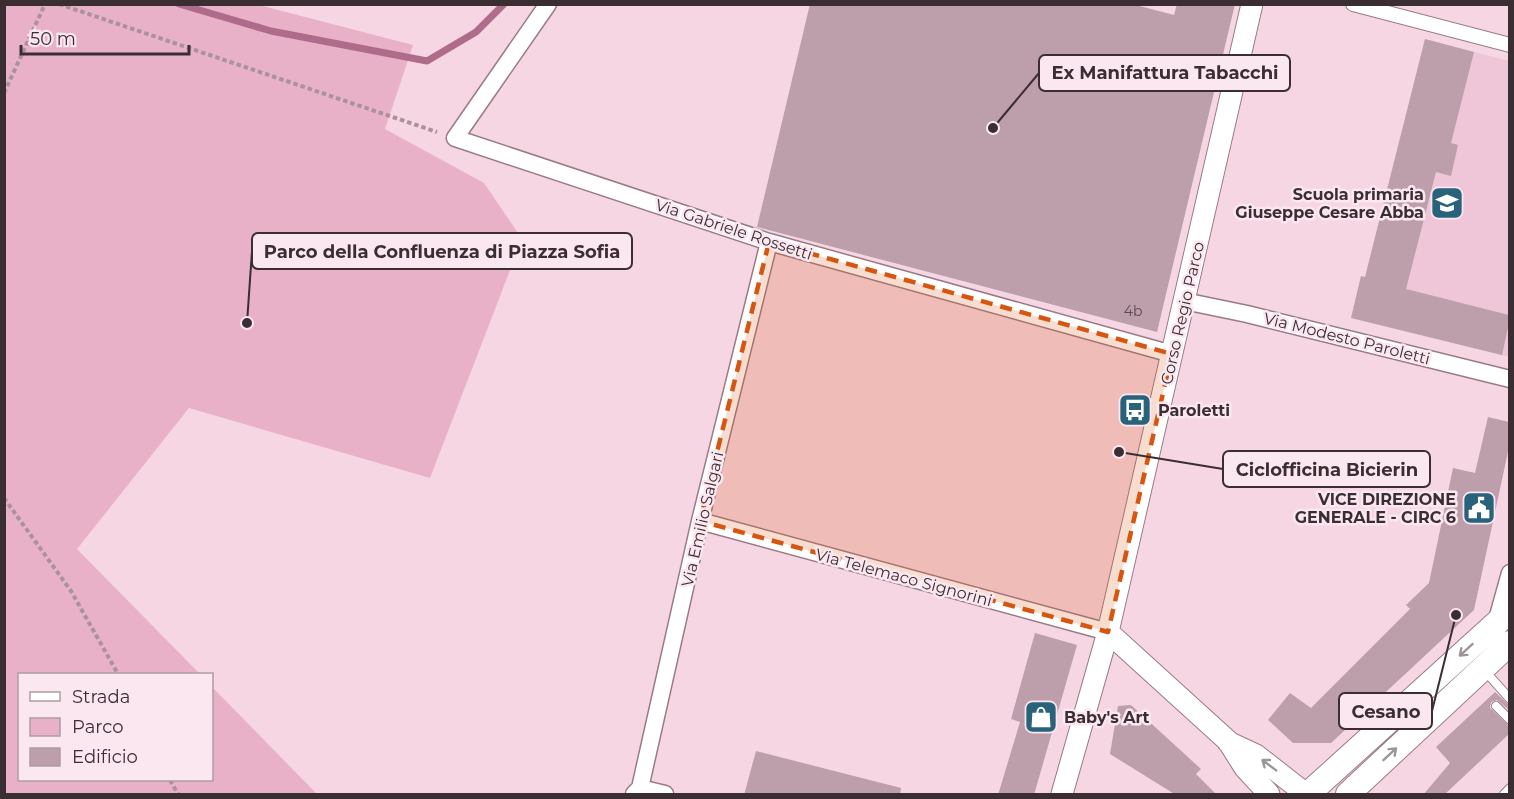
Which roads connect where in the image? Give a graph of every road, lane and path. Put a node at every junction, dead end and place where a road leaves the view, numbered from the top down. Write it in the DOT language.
graph roads {
  1 [pos="45,4"];
  2 [pos="59,4"];
  3 [pos="548,4"];
  4 [pos="1252,4"];
  5 [pos="1353,4"];
  6 [pos="1509,45"];
  7 [pos="4,93"];
  8 [pos="455,138"];
  9 [pos="769,242"];
  10 [pos="1184,301"];
  11 [pos="1172,354"];
  12 [pos="1509,379"];
  13 [pos="4,498"];
  14 [pos="700,521"];
  15 [pos="1509,573"];
  16 [pos="1503,617"];
  17 [pos="1108,632"];
  18 [pos="1509,643"];
  19 [pos="1482,668"];
  20 [pos="117,673"];
  21 [pos="1509,699"];
  22 [pos="1496,706"];
  23 [pos="1509,720"];
  24 [pos="1228,741"];
  25 [pos="171,781"];
  26 [pos="1509,788"];
  27 [pos="637,791"];
  28 [pos="178,795"];
  29 [pos="664,795"];
  30 [pos="1062,795"];
  31 [pos="1269,795"];
  32 [pos="1307,795"];
  33 [pos="1348,795"];
  34 [pos="1504,795"];
  1 -- 7 [label="path"];
  2 -- 8 [label="path"];
  3 -- 8 [label="street"];
  4 -- 10 [label="street, Corso Regio Parco"];
  5 -- 6 [label="street"];
  8 -- 9 [label="street, Via Gabriele Rossetti"];
  9 -- 11 [label="street, Via Gabriele Rossetti"];
  9 -- 14 [label="street, Via Emilio Salgari"];
  10 -- 11 [label="street, Corso Regio Parco"];
  10 -- 12 [label="street, Via Modesto Paroletti"];
  11 -- 17 [label="street, Corso Regio Parco"];
  13 -- 20 [label="path"];
  14 -- 17 [label="street, Via Telemaco Signorini"];
  14 -- 27 [label="street, Via Emilio Salgari"];
  15 -- 16 [label="street"];
  16 -- 32 [label="main road, one-way"];
  17 -- 24 [label="street"];
  17 -- 30 [label="street, Corso Regio Parco"];
  18 -- 19 [label="main road"];
  19 -- 21 [label="lane"];
  33 -- 19 [label="main road, one-way"];
  22 -- 23 [label="lane"];
  24 -- 31 [label="street"];
  32 -- 24 [label="street, one-way"];
  25 -- 28 [label="path"];
  26 -- 34 [label="lane"];
  27 -- 29 [label="street"];
}
